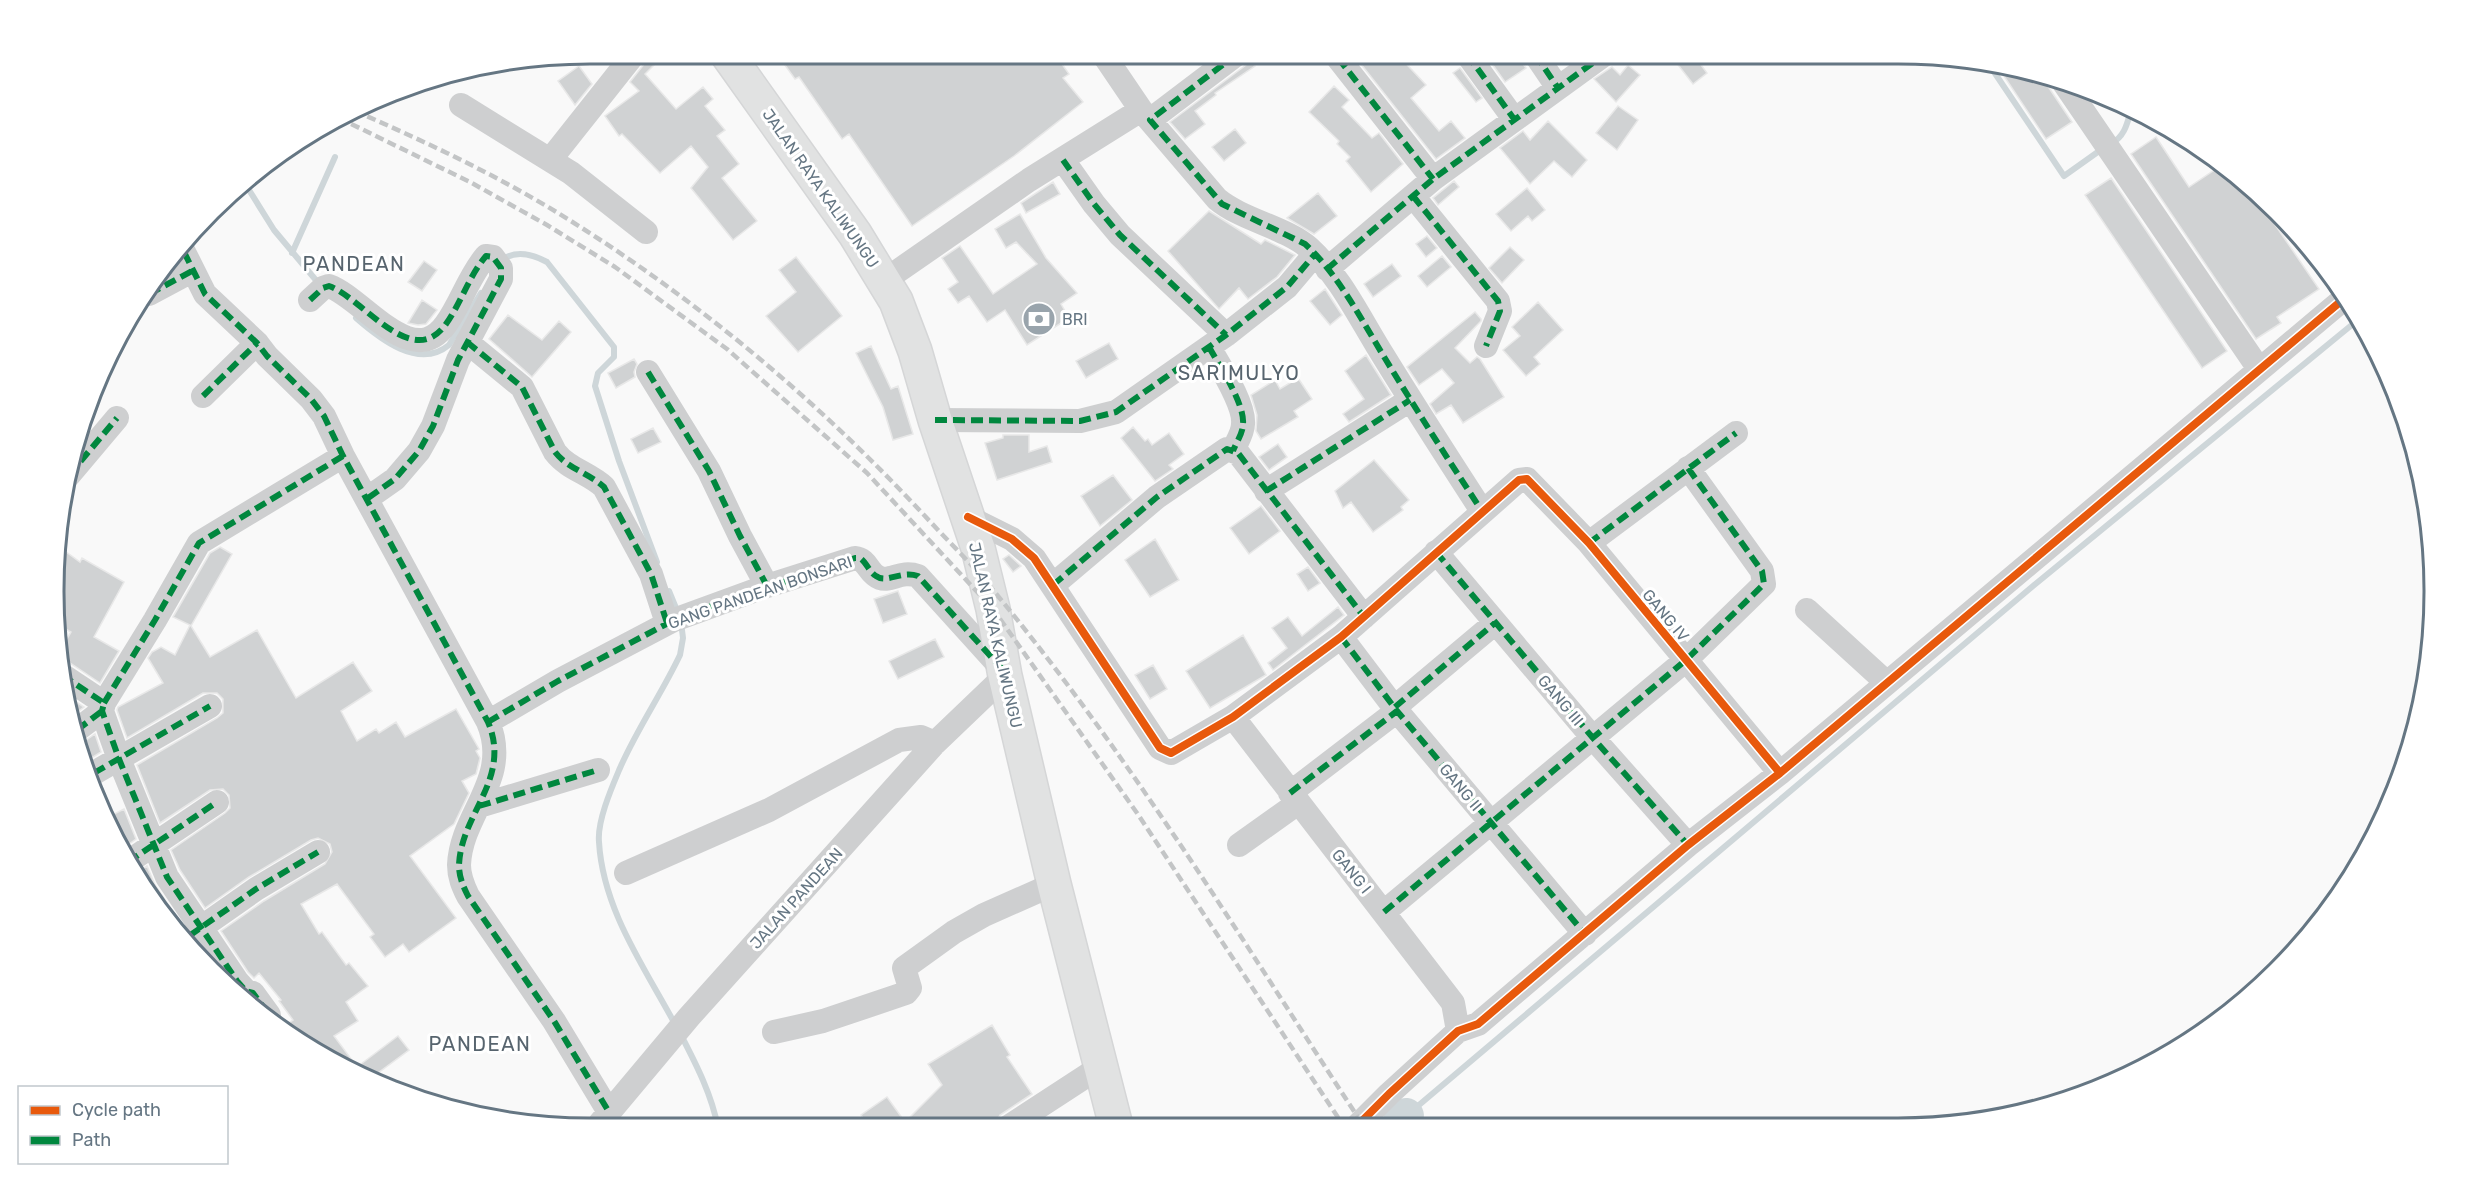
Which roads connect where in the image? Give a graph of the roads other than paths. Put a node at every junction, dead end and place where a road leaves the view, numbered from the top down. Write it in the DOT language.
graph roads {
  1 [pos="626,64"];
  2 [pos="734,64"];
  3 [pos="1110,64"];
  4 [pos="1222,64"];
  5 [pos="1343,64"];
  6 [pos="1474,64"];
  7 [pos="1542,64"];
  8 [pos="1588,64"];
  9 [pos="1558,88"];
  10 [pos="2071,94"];
  11 [pos="461,105"];
  12 [pos="1146,115"];
  13 [pos="1514,119"];
  14 [pos="550,160"];
  15 [pos="1062,160"];
  16 [pos="1433,179"];
  17 [pos="1413,196"];
  18 [pos="646,232"];
  19 [pos="1320,261"];
  20 [pos="188,262"];
  21 [pos="166,280"];
  22 [pos="885,280"];
  23 [pos="318,292"];
  24 [pos="2339,303"];
  25 [pos="1217,341"];
  26 [pos="467,342"];
  27 [pos="256,343"];
  28 [pos="1486,346"];
  29 [pos="2259,369"];
  30 [pos="648,372"];
  31 [pos="203,396"];
  32 [pos="1410,400"];
  33 [pos="117,418"];
  34 [pos="935,420"];
  35 [pos="1736,433"];
  36 [pos="1233,451"];
  37 [pos="343,456"];
  38 [pos="81,461"];
  39 [pos="1688,468"];
  40 [pos="1266,490"];
  41 [pos="368,498"];
  42 [pos="1482,511"];
  43 [pos="968,517"];
  44 [pos="1589,543"];
  45 [pos="1436,552"];
  46 [pos="1053,585"];
  47 [pos="767,586"];
  48 [pos="1807,610"];
  49 [pos="1364,617"];
  50 [pos="677,619"];
  51 [pos="1495,623"];
  52 [pos="1341,637"];
  53 [pos="1686,660"];
  54 [pos="1004,673"];
  55 [pos="1887,683"];
  56 [pos="73,684"];
  57 [pos="210,706"];
  58 [pos="103,707"];
  59 [pos="1396,709"];
  60 [pos="1233,717"];
  61 [pos="488,722"];
  62 [pos="82,726"];
  63 [pos="1593,738"];
  64 [pos="935,743"];
  65 [pos="119,759"];
  66 [pos="598,770"];
  67 [pos="97,771"];
  68 [pos="1780,773"];
  69 [pos="1294,798"];
  70 [pos="217,802"];
  71 [pos="479,806"];
  72 [pos="1491,824"];
  73 [pos="155,843"];
  74 [pos="1239,845"];
  75 [pos="1688,845"];
  76 [pos="318,852"];
  77 [pos="136,856"];
  78 [pos="626,873"];
  79 [pos="1054,884"];
  80 [pos="1384,912"];
  81 [pos="195,931"];
  82 [pos="1585,934"];
  83 [pos="234,977"];
  84 [pos="1458,1031"];
  85 [pos="774,1032"];
  86 [pos="1100,1066"];
  87 [pos="601,1118"];
  88 [pos="604,1118"];
  89 [pos="1022,1118"];
  90 [pos="1114,1118"];
  91 [pos="1365,1118"];
  1 -- 14 [label="street"];
  2 -- 22 [label="main road, JALAN RAYA KALIWUNGU"];
  3 -- 12 [label="street"];
  4 -- 12 [label="street"];
  5 -- 16 [label="street"];
  6 -- 13 [label="street"];
  7 -- 9 [label="street"];
  8 -- 9 [label="street"];
  9 -- 13 [label="street"];
  10 -- 29 [label="street"];
  11 -- 14 [label="street"];
  12 -- 15 [label="street"];
  12 -- 19 [label="street"];
  13 -- 16 [label="street"];
  14 -- 18 [label="street"];
  15 -- 22 [label="street"];
  15 -- 25 [label="street"];
  16 -- 17 [label="street"];
  17 -- 19 [label="street"];
  17 -- 28 [label="street"];
  19 -- 25 [label="street"];
  19 -- 32 [label="street"];
  20 -- 21 [label="street"];
  20 -- 27 [label="street"];
  22 -- 34 [label="main road, JALAN RAYA KALIWUNGU"];
  23 -- 26 [label="street"];
  24 -- 29 [label="street"];
  25 -- 34 [label="street"];
  25 -- 36 [label="street"];
  26 -- 41 [label="street"];
  26 -- 50 [label="street"];
  27 -- 31 [label="street"];
  27 -- 37 [label="street"];
  29 -- 55 [label="street"];
  30 -- 47 [label="street"];
  32 -- 40 [label="street"];
  32 -- 42 [label="street"];
  33 -- 38 [label="street"];
  34 -- 43 [label="main road, JALAN RAYA KALIWUNGU"];
  35 -- 39 [label="street"];
  36 -- 40 [label="street"];
  36 -- 46 [label="street"];
  37 -- 41 [label="street"];
  37 -- 58 [label="street"];
  39 -- 44 [label="street"];
  39 -- 53 [label="street"];
  40 -- 49 [label="street"];
  41 -- 61 [label="street"];
  42 -- 44 [label="street, GANG IV"];
  42 -- 45 [label="street"];
  43 -- 46 [label="street"];
  43 -- 54 [label="main road, JALAN RAYA KALIWUNGU"];
  44 -- 53 [label="street, GANG IV"];
  45 -- 49 [label="street"];
  45 -- 51 [label="street, GANG III"];
  46 -- 60 [label="street"];
  47 -- 50 [label="street, GANG PANDEAN BONSARI"];
  47 -- 54 [label="street, GANG PANDEAN BONSARI"];
  48 -- 55 [label="street"];
  49 -- 52 [label="street"];
  50 -- 61 [label="street, GANG PANDEAN BONSARI"];
  51 -- 59 [label="street"];
  51 -- 63 [label="street, GANG III"];
  52 -- 59 [label="street, GANG II"];
  52 -- 60 [label="street"];
  53 -- 63 [label="street"];
  53 -- 68 [label="street, GANG IV"];
  54 -- 64 [label="street, JALAN PANDEAN"];
  54 -- 79 [label="main road, JALAN RAYA KALIWUNGU"];
  55 -- 68 [label="street"];
  56 -- 58 [label="street"];
  57 -- 65 [label="street"];
  58 -- 62 [label="street"];
  58 -- 65 [label="street"];
  59 -- 69 [label="street"];
  59 -- 72 [label="street, GANG II"];
  60 -- 69 [label="street, GANG I"];
  61 -- 71 [label="street"];
  63 -- 72 [label="street"];
  63 -- 75 [label="street, GANG III"];
  64 -- 78 [label="street"];
  64 -- 88 [label="street, JALAN PANDEAN"];
  65 -- 67 [label="street"];
  65 -- 73 [label="street"];
  66 -- 71 [label="street"];
  68 -- 75 [label="street"];
  69 -- 74 [label="street"];
  69 -- 80 [label="street, GANG I"];
  70 -- 73 [label="street"];
  71 -- 87 [label="street"];
  72 -- 80 [label="street"];
  72 -- 82 [label="street, GANG II"];
  73 -- 77 [label="street"];
  73 -- 81 [label="street"];
  75 -- 82 [label="street"];
  76 -- 81 [label="street"];
  79 -- 85 [label="street"];
  79 -- 86 [label="main road, JALAN RAYA KALIWUNGU"];
  80 -- 84 [label="street, GANG I"];
  81 -- 83 [label="street"];
  82 -- 84 [label="street"];
  84 -- 91 [label="street"];
  86 -- 89 [label="street"];
  86 -- 90 [label="main road, JALAN RAYA KALIWUNGU"];
}
